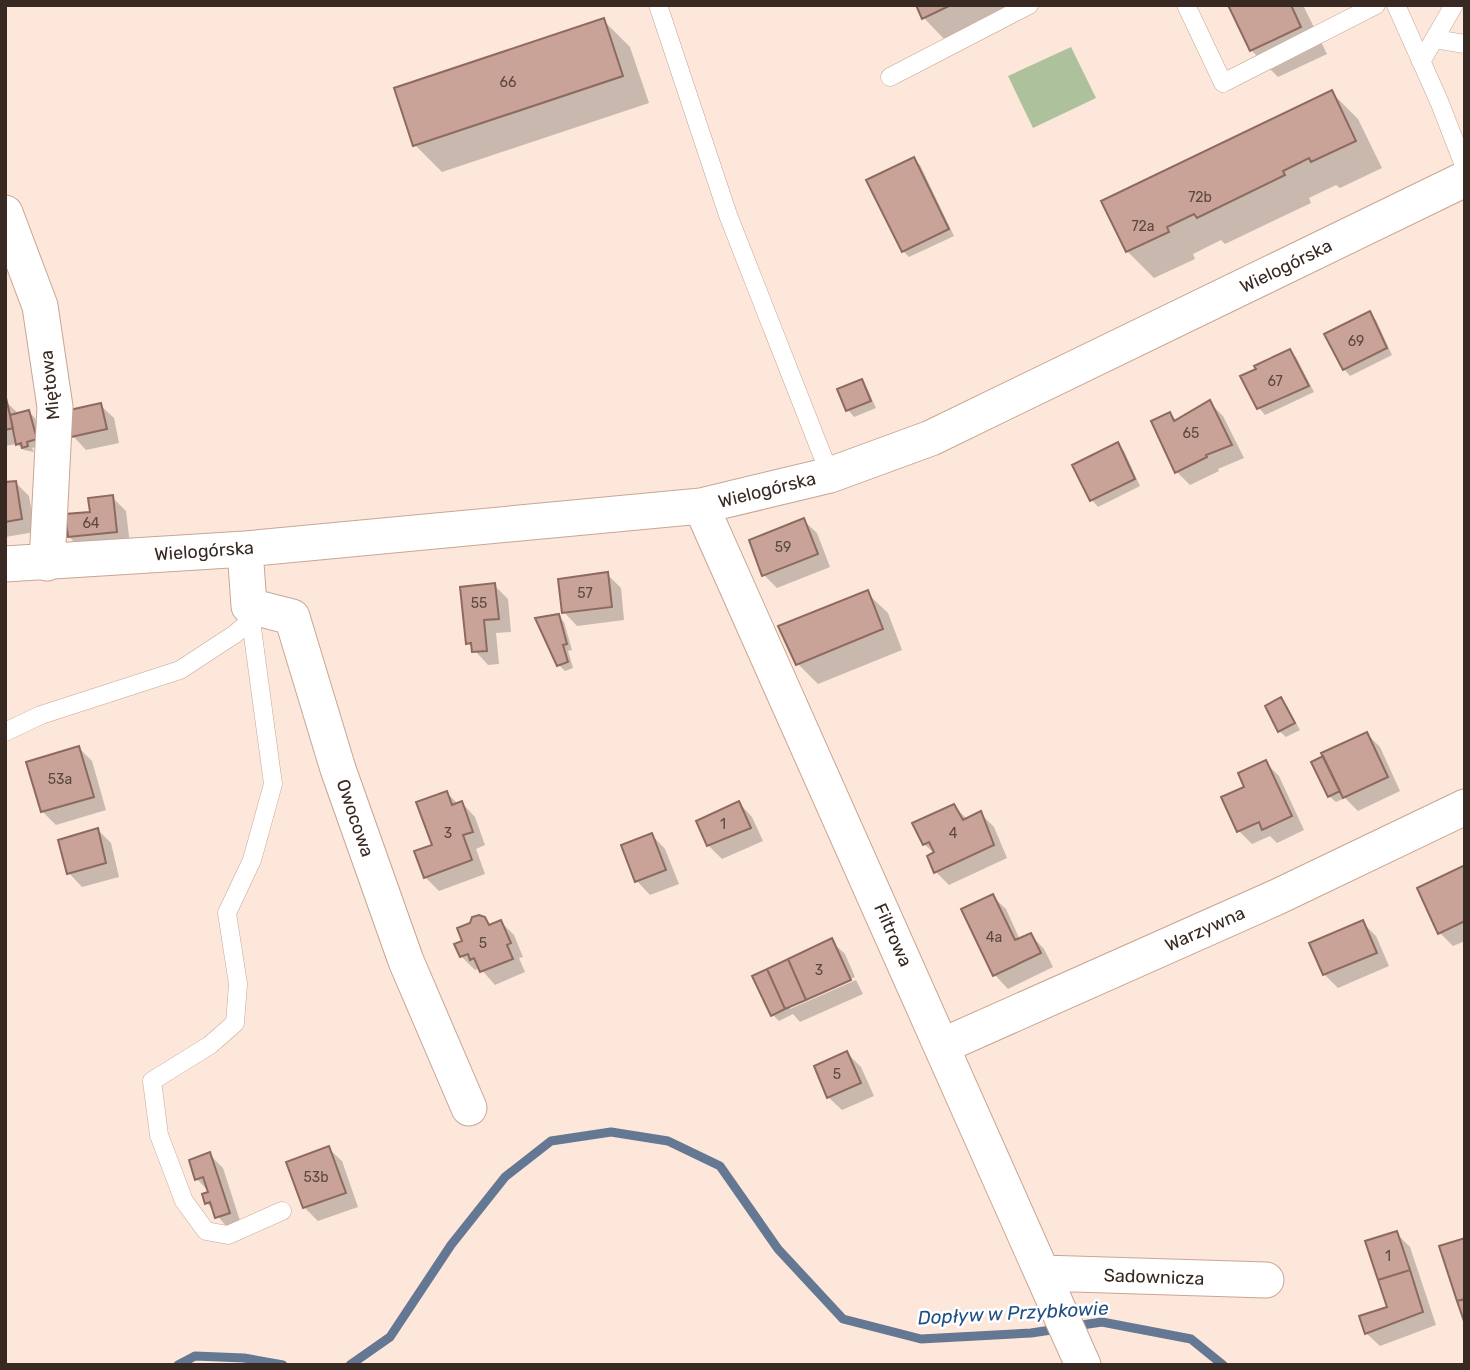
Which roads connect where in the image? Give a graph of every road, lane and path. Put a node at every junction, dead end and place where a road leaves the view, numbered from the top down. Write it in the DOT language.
graph roads {
  1 [pos="658,5"];
  2 [pos="1029,5"];
  3 [pos="1186,5"];
  4 [pos="1376,5"];
  5 [pos="1396,5"];
  6 [pos="1454,5"];
  7 [pos="1434,39"];
  8 [pos="1465,44"];
  9 [pos="1421,62"];
  10 [pos="890,77"];
  11 [pos="1465,168"];
  12 [pos="1465,179"];
  13 [pos="5,213"];
  14 [pos="830,475"];
  15 [pos="701,506"];
  16 [pos="245,549"];
  17 [pos="47,563"];
  18 [pos="5,565"];
  19 [pos="250,613"];
  20 [pos="5,733"];
  21 [pos="1465,807"];
  22 [pos="942,1045"];
  23 [pos="469,1108"];
  24 [pos="282,1212"];
  25 [pos="1044,1278"];
  26 [pos="1266,1280"];
  27 [pos="1083,1365"];
  1 -- 14 [label="lane"];
  2 -- 10 [label="lane"];
  3 -- 4 [label="lane"];
  5 -- 9 [label="lane"];
  6 -- 7 [label="lane"];
  7 -- 8 [label="lane"];
  7 -- 9 [label="lane"];
  9 -- 11 [label="lane"];
  12 -- 14 [label="street, Wielogórska"];
  13 -- 17 [label="street, Miętowa"];
  14 -- 15 [label="street, Wielogórska"];
  15 -- 16 [label="street, Wielogórska"];
  15 -- 22 [label="street, Filtrowa"];
  16 -- 17 [label="street, Wielogórska"];
  16 -- 19 [label="street"];
  17 -- 18 [label="street, Wielogórska"];
  19 -- 20 [label="lane"];
  19 -- 23 [label="street, Owocowa"];
  19 -- 24 [label="lane"];
  21 -- 22 [label="street, Warzywna"];
  22 -- 25 [label="street, Filtrowa"];
  25 -- 26 [label="street, Sadownicza"];
  25 -- 27 [label="street, Filtrowa"];
}
